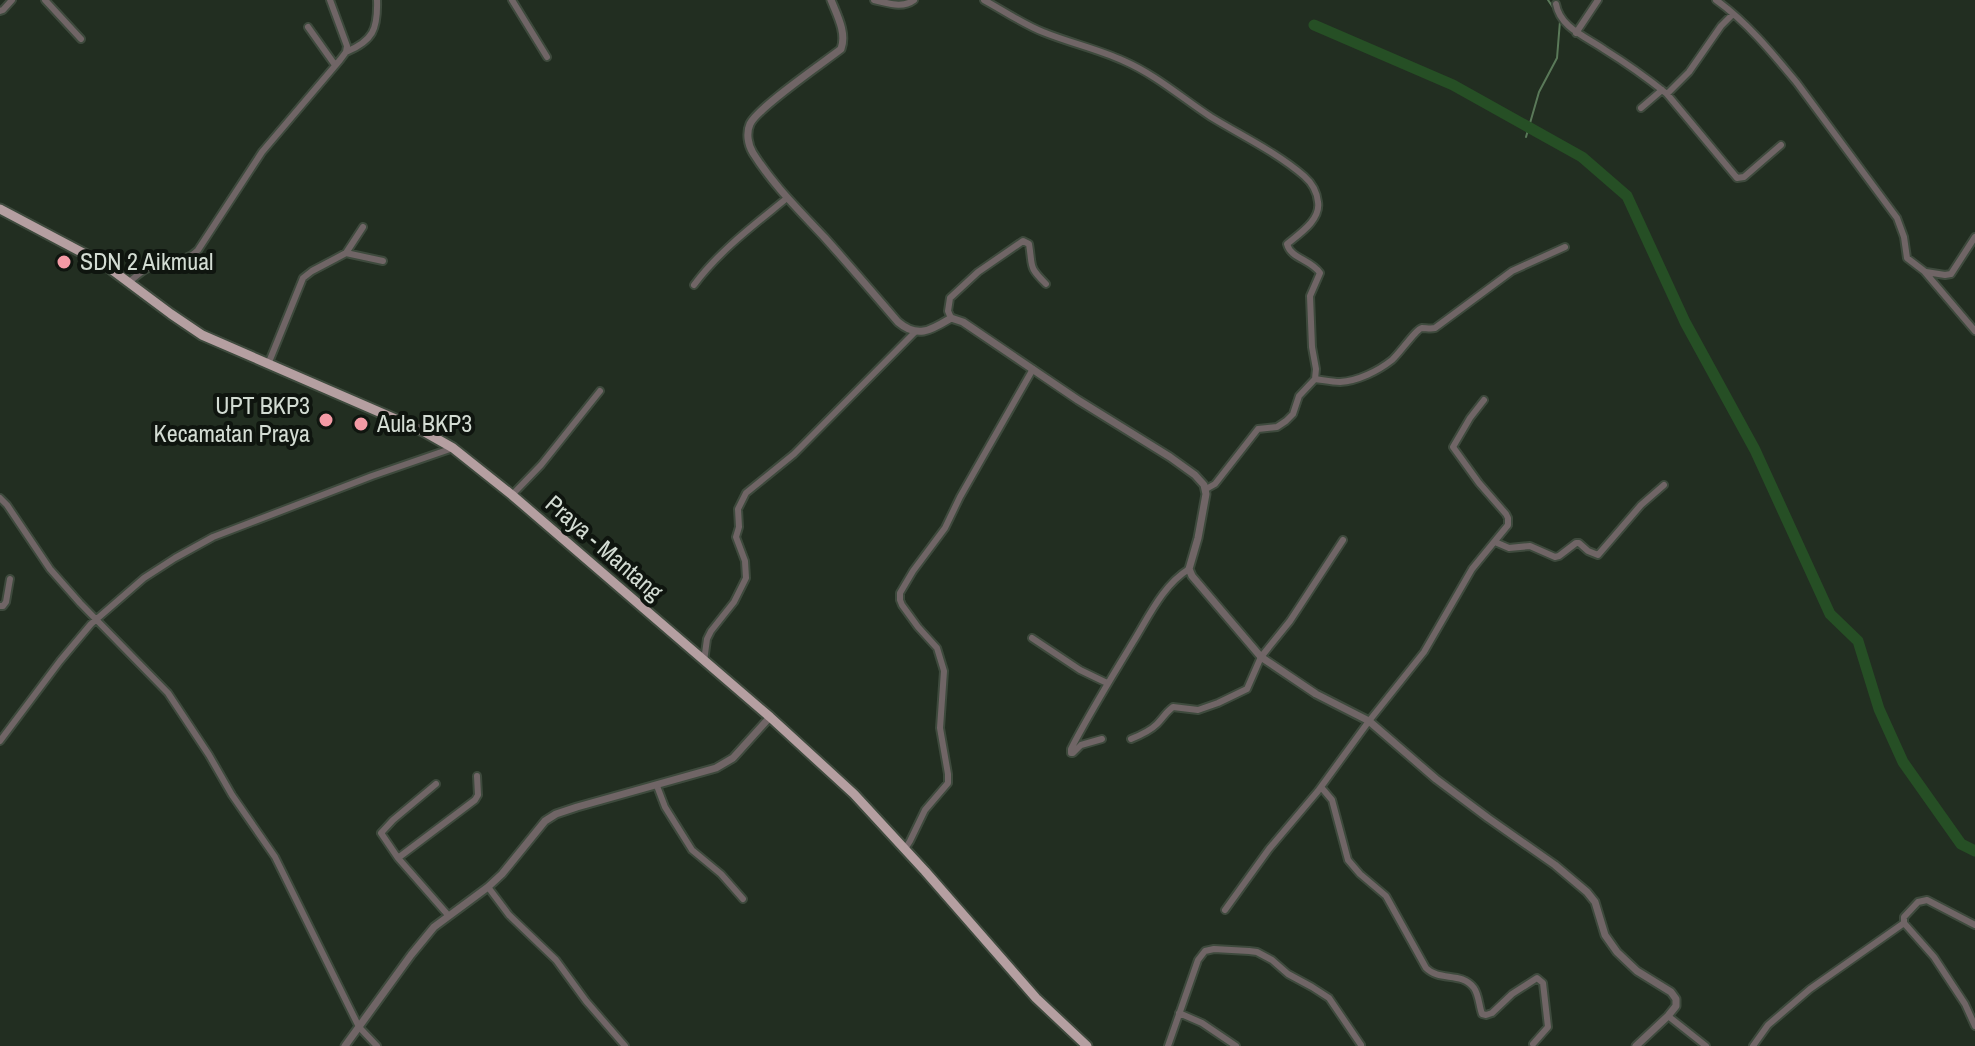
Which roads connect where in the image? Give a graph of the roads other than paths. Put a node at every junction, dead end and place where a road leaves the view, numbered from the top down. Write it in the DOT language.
graph roads {
  1 [pos="12,0"];
  2 [pos="45,0"];
  3 [pos="330,0"];
  4 [pos="377,0"];
  5 [pos="512,0"];
  6 [pos="831,0"];
  7 [pos="874,0"];
  8 [pos="914,0"];
  9 [pos="984,0"];
  10 [pos="1598,0"];
  11 [pos="1716,0"];
  12 [pos="1556,4"];
  13 [pos="0,11"];
  14 [pos="1733,14"];
  15 [pos="308,27"];
  16 [pos="1576,33"];
  17 [pos="81,39"];
  18 [pos="346,52"];
  19 [pos="547,57"];
  20 [pos="335,65"];
  21 [pos="1664,92"];
  22 [pos="1641,108"];
  23 [pos="1781,145"];
  24 [pos="787,198"];
  25 [pos="0,209"];
  26 [pos="363,227"];
  27 [pos="1975,237"];
  28 [pos="1565,247"];
  29 [pos="346,253"];
  30 [pos="383,261"];
  31 [pos="1926,272"];
  32 [pos="129,282"];
  33 [pos="1046,284"];
  34 [pos="694,285"];
  35 [pos="951,318"];
  36 [pos="1975,331"];
  37 [pos="915,332"];
  38 [pos="269,362"];
  39 [pos="1033,369"];
  40 [pos="1315,379"];
  41 [pos="600,391"];
  42 [pos="1484,400"];
  43 [pos="453,448"];
  44 [pos="1664,485"];
  45 [pos="1206,489"];
  46 [pos="512,495"];
  47 [pos="0,498"];
  48 [pos="1343,540"];
  49 [pos="1495,542"];
  50 [pos="1189,569"];
  51 [pos="10,579"];
  52 [pos="0,606"];
  53 [pos="97,619"];
  54 [pos="1032,638"];
  55 [pos="1261,657"];
  56 [pos="704,661"];
  57 [pos="1107,683"];
  58 [pos="770,717"];
  59 [pos="1369,721"];
  60 [pos="1102,739"];
  61 [pos="1131,739"];
  62 [pos="0,741"];
  63 [pos="477,776"];
  64 [pos="436,784"];
  65 [pos="657,786"];
  66 [pos="1321,787"];
  67 [pos="905,849"];
  68 [pos="398,858"];
  69 [pos="488,887"];
  70 [pos="743,899"];
  71 [pos="1225,910"];
  72 [pos="448,915"];
  73 [pos="1904,923"];
  74 [pos="1975,925"];
  75 [pos="1179,1013"];
  76 [pos="1668,1016"];
  77 [pos="1975,1026"];
  78 [pos="359,1027"];
  79 [pos="1533,1044"];
  80 [pos="1361,1045"];
  81 [pos="345,1046"];
  82 [pos="377,1046"];
  83 [pos="625,1046"];
  84 [pos="1087,1046"];
  85 [pos="1168,1046"];
  86 [pos="1236,1046"];
  87 [pos="1636,1046"];
  88 [pos="1706,1046"];
  89 [pos="1753,1046"];
  1 -- 13 [label="street"];
  2 -- 17 [label="street"];
  3 -- 18 [label="street"];
  4 -- 18 [label="street"];
  5 -- 19 [label="street"];
  6 -- 24 [label="street"];
  7 -- 8 [label="street"];
  9 -- 40 [label="street"];
  10 -- 16 [label="street"];
  11 -- 14 [label="street"];
  12 -- 16 [label="street"];
  14 -- 21 [label="street"];
  14 -- 31 [label="street"];
  15 -- 20 [label="street"];
  16 -- 21 [label="street"];
  18 -- 20 [label="street"];
  20 -- 32 [label="street"];
  21 -- 22 [label="street"];
  21 -- 23 [label="street"];
  24 -- 34 [label="street"];
  24 -- 37 [label="street"];
  25 -- 32 [label="main road, Praya - Mantang"];
  26 -- 29 [label="street"];
  27 -- 31 [label="street"];
  28 -- 40 [label="street"];
  29 -- 30 [label="street"];
  29 -- 38 [label="street"];
  31 -- 36 [label="street"];
  32 -- 38 [label="main road, Praya - Mantang"];
  33 -- 35 [label="street"];
  35 -- 37 [label="street"];
  35 -- 39 [label="street"];
  37 -- 56 [label="street"];
  38 -- 43 [label="main road, Praya - Mantang"];
  39 -- 45 [label="street"];
  39 -- 67 [label="street"];
  40 -- 45 [label="street"];
  41 -- 46 [label="street"];
  42 -- 49 [label="street"];
  43 -- 46 [label="main road, Praya - Mantang"];
  43 -- 53 [label="street"];
  44 -- 49 [label="street"];
  45 -- 50 [label="street"];
  46 -- 56 [label="main road, Praya - Mantang"];
  47 -- 53 [label="street"];
  48 -- 55 [label="street"];
  49 -- 59 [label="street"];
  50 -- 55 [label="street"];
  50 -- 57 [label="street"];
  51 -- 52 [label="street"];
  53 -- 62 [label="street"];
  53 -- 78 [label="street"];
  54 -- 57 [label="street"];
  55 -- 59 [label="street"];
  55 -- 61 [label="street"];
  56 -- 58 [label="main road, Praya - Mantang"];
  57 -- 60 [label="street"];
  58 -- 65 [label="street"];
  58 -- 67 [label="main road, Praya - Mantang"];
  59 -- 66 [label="street"];
  59 -- 76 [label="street"];
  63 -- 68 [label="street"];
  64 -- 68 [label="street"];
  65 -- 69 [label="street"];
  65 -- 70 [label="street"];
  66 -- 71 [label="street"];
  66 -- 79 [label="street"];
  67 -- 84 [label="main road, Praya - Mantang"];
  68 -- 72 [label="street"];
  69 -- 72 [label="street"];
  69 -- 83 [label="street"];
  72 -- 78 [label="street"];
  73 -- 74 [label="street"];
  73 -- 77 [label="street"];
  73 -- 89 [label="street"];
  75 -- 80 [label="street"];
  75 -- 85 [label="street"];
  75 -- 86 [label="street"];
  76 -- 87 [label="street"];
  76 -- 88 [label="street"];
  78 -- 81 [label="street"];
  78 -- 82 [label="street"];
}
